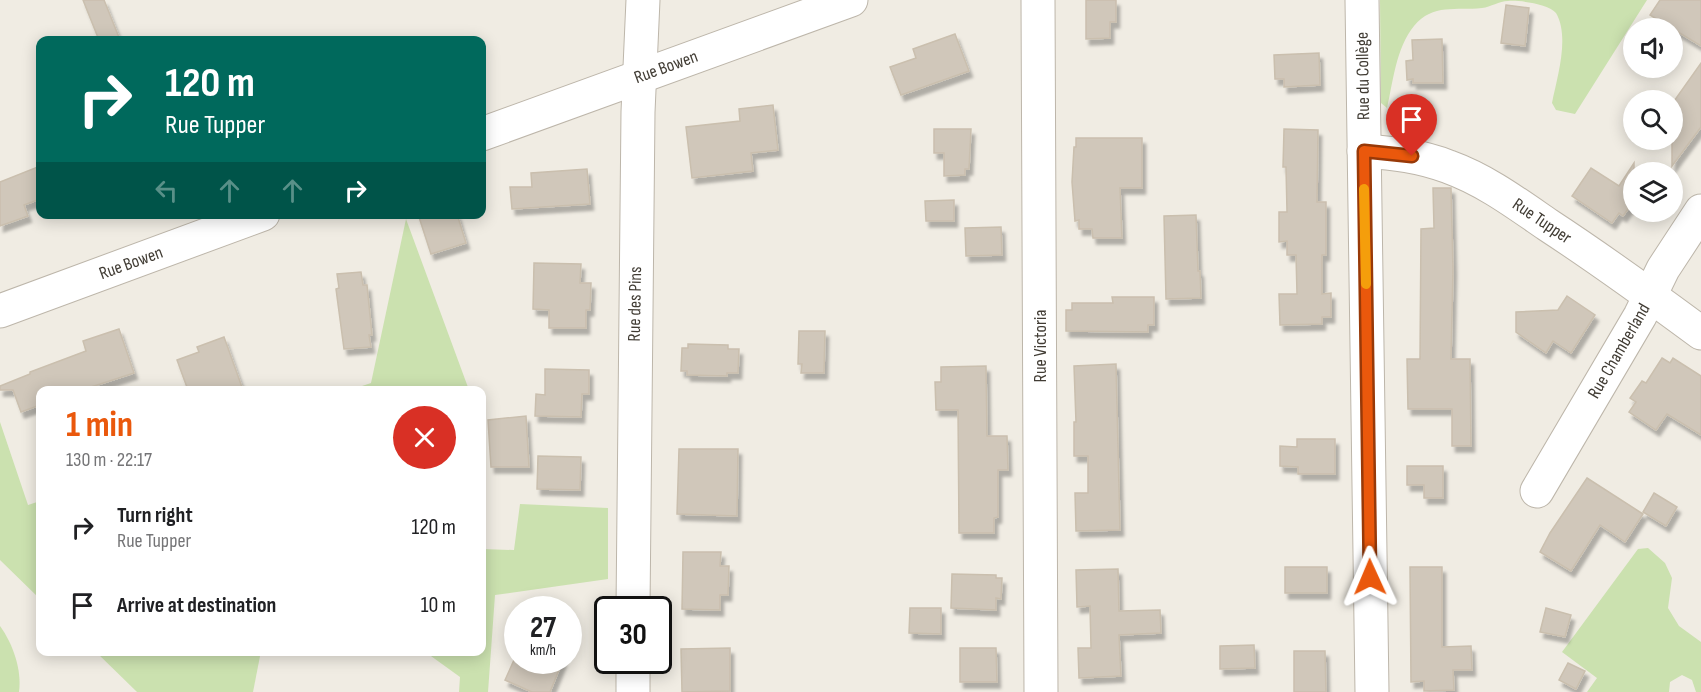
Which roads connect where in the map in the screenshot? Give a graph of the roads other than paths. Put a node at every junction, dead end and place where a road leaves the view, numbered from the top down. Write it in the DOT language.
graph roads {
  1 [pos="643,0"];
  2 [pos="851,0"];
  3 [pos="1038,0"];
  4 [pos="1362,0"];
  5 [pos="640,76"];
  6 [pos="486,134"];
  7 [pos="1364,151"];
  8 [pos="1701,211"];
  9 [pos="249,219"];
  10 [pos="1650,297"];
  11 [pos="0,311"];
  12 [pos="1701,333"];
  13 [pos="1537,491"];
  14 [pos="633,596"];
  15 [pos="633,674"];
  16 [pos="633,692"];
  17 [pos="1041,692"];
  18 [pos="1372,692"];
  1 -- 5 [label="street, Rue des Pins"];
  2 -- 5 [label="street, Rue Bowen"];
  3 -- 17 [label="street, Rue Victoria"];
  4 -- 7 [label="street, Rue du Collège"];
  5 -- 6 [label="street, Rue Bowen"];
  5 -- 14 [label="street, Rue des Pins"];
  7 -- 10 [label="street, Rue Tupper"];
  7 -- 18 [label="street, Rue du Collège"];
  8 -- 10 [label="street, Rue Chamberland"];
  9 -- 11 [label="street, Rue Bowen"];
  10 -- 12 [label="street, Rue Tupper"];
  10 -- 13 [label="street, Rue Chamberland"];
  15 -- 16 [label="street"];
}
